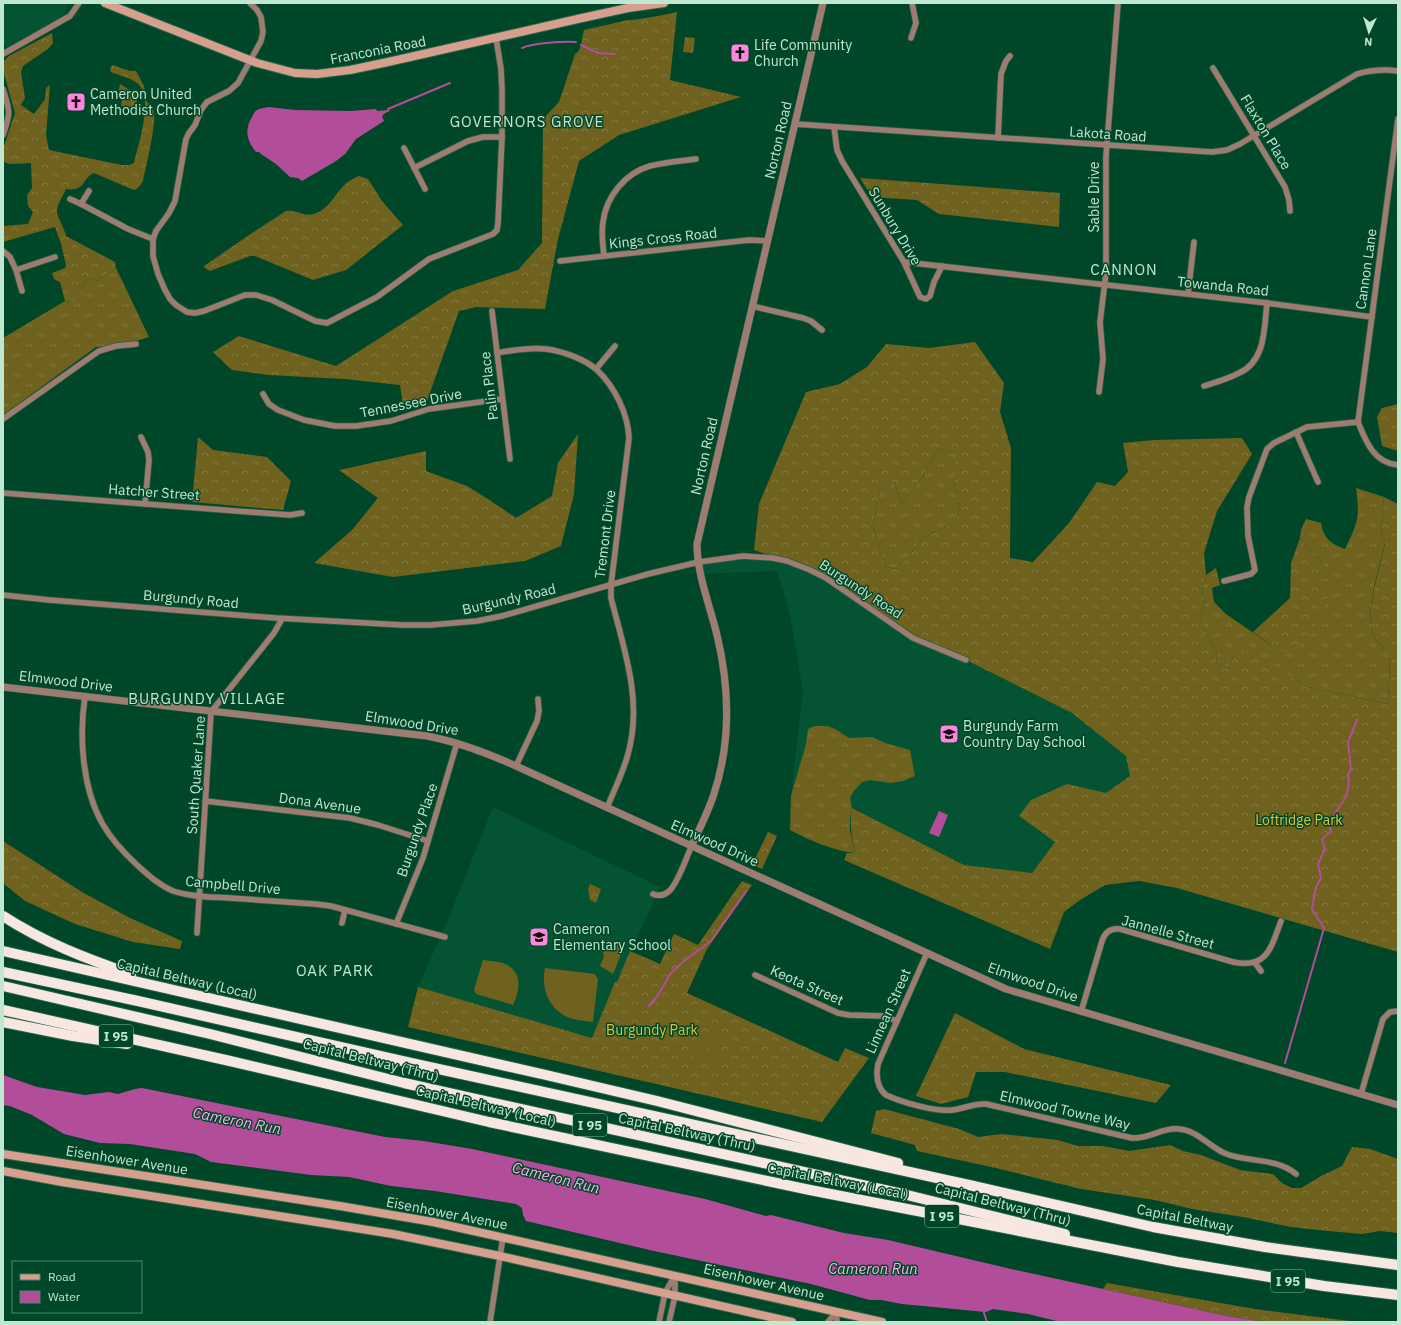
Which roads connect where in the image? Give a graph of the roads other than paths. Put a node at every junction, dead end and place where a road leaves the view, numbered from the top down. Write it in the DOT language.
graph roads {
  1 [pos="79,3"];
  2 [pos="105,3"];
  3 [pos="250,3"];
  4 [pos="664,3"];
  5 [pos="823,3"];
  6 [pos="912,3"];
  7 [pos="1118,3"];
  8 [pos="496,38"];
  9 [pos="911,38"];
  10 [pos="3,54"];
  11 [pos="1010,56"];
  12 [pos="250,61"];
  13 [pos="1214,68"];
  14 [pos="1398,71"];
  15 [pos="3,89"];
  16 [pos="1398,119"];
  17 [pos="795,124"];
  18 [pos="834,127"];
  19 [pos="3,135"];
  20 [pos="1254,136"];
  21 [pos="502,137"];
  22 [pos="998,138"];
  23 [pos="1107,146"];
  24 [pos="404,148"];
  25 [pos="696,159"];
  26 [pos="414,168"];
  27 [pos="425,189"];
  28 [pos="89,191"];
  29 [pos="70,199"];
  30 [pos="81,204"];
  31 [pos="1290,212"];
  32 [pos="153,239"];
  33 [pos="768,241"];
  34 [pos="1194,242"];
  35 [pos="3,251"];
  36 [pos="604,256"];
  37 [pos="55,257"];
  38 [pos="560,261"];
  39 [pos="904,262"];
  40 [pos="942,266"];
  41 [pos="16,270"];
  42 [pos="1105,285"];
  43 [pos="22,292"];
  44 [pos="1188,294"];
  45 [pos="1267,303"];
  46 [pos="752,306"];
  47 [pos="492,311"];
  48 [pos="1372,317"];
  49 [pos="822,330"];
  50 [pos="136,344"];
  51 [pos="615,346"];
  52 [pos="497,353"];
  53 [pos="596,369"];
  54 [pos="1204,386"];
  55 [pos="1099,392"];
  56 [pos="263,394"];
  57 [pos="502,399"];
  58 [pos="3,419"];
  59 [pos="1358,422"];
  60 [pos="1296,432"];
  61 [pos="141,437"];
  62 [pos="510,459"];
  63 [pos="1398,466"];
  64 [pos="1318,482"];
  65 [pos="3,493"];
  66 [pos="145,504"];
  67 [pos="302,513"];
  68 [pos="699,562"];
  69 [pos="1224,581"];
  70 [pos="611,585"];
  71 [pos="3,594"];
  72 [pos="282,619"];
  73 [pos="966,660"];
  74 [pos="3,687"];
  75 [pos="85,696"];
  76 [pos="538,699"];
  77 [pos="211,712"];
  78 [pos="457,743"];
  79 [pos="516,766"];
  80 [pos="205,802"];
  81 [pos="607,808"];
  82 [pos="428,841"];
  83 [pos="691,847"];
  84 [pos="653,894"];
  85 [pos="199,895"];
  86 [pos="345,910"];
  87 [pos="3,916"];
  88 [pos="1281,921"];
  89 [pos="342,923"];
  90 [pos="396,924"];
  91 [pos="197,933"];
  92 [pos="445,937"];
  93 [pos="3,951"];
  94 [pos="927,953"];
  95 [pos="1255,963"];
  96 [pos="1261,971"];
  97 [pos="3,972"];
  98 [pos="755,975"];
  99 [pos="3,986"];
  100 [pos="179,991"];
  101 [pos="3,1010"];
  102 [pos="1398,1011"];
  103 [pos="1081,1012"];
  104 [pos="897,1021"];
  105 [pos="3,1022"];
  106 [pos="230,1061"];
  107 [pos="1361,1094"];
  108 [pos="891,1097"];
  109 [pos="1398,1105"];
  110 [pos="3,1154"];
  111 [pos="3,1171"];
  112 [pos="1296,1174"];
  113 [pos="969,1184"];
  114 [pos="503,1237"];
  115 [pos="500,1256"];
  116 [pos="1178,1262"];
  117 [pos="1398,1265"];
  118 [pos="675,1275"];
  119 [pos="665,1293"];
  120 [pos="1398,1295"];
  121 [pos="675,1296"];
  122 [pos="836,1312"];
  123 [pos="490,1322"];
  124 [pos="659,1322"];
  125 [pos="669,1322"];
  126 [pos="792,1322"];
  127 [pos="828,1322"];
  128 [pos="837,1322"];
  129 [pos="882,1322"];
  1 -- 10 [label="street"];
  2 -- 12 [label="main road, Franconia Road"];
  3 -- 12 [label="street"];
  4 -- 8 [label="main road, Franconia Road"];
  5 -- 17 [label="street, Norton Road"];
  6 -- 9 [label="street"];
  7 -- 23 [label="street, Sable Drive"];
  8 -- 12 [label="main road, Franconia Road"];
  8 -- 21 [label="street"];
  11 -- 22 [label="street"];
  12 -- 32 [label="street"];
  13 -- 20 [label="street, Flaxton Place"];
  14 -- 20 [label="street, Lakota Road"];
  15 -- 19 [label="street"];
  16 -- 48 [label="street, Cannon Lane"];
  17 -- 18 [label="street, Lakota Road"];
  17 -- 33 [label="street, Norton Road"];
  18 -- 22 [label="street, Lakota Road"];
  18 -- 39 [label="street, Sunbury Drive"];
  20 -- 23 [label="street, Lakota Road"];
  20 -- 31 [label="street, Flaxton Place"];
  21 -- 26 [label="street"];
  21 -- 32 [label="street"];
  22 -- 23 [label="street, Lakota Road"];
  23 -- 42 [label="street, Sable Drive"];
  24 -- 26 [label="street"];
  25 -- 36 [label="street"];
  26 -- 27 [label="street"];
  28 -- 30 [label="street"];
  29 -- 30 [label="street"];
  30 -- 32 [label="street"];
  33 -- 36 [label="street, Kings Cross Road"];
  33 -- 46 [label="street, Norton Road"];
  34 -- 44 [label="street"];
  35 -- 41 [label="street"];
  36 -- 38 [label="street, Kings Cross Road"];
  37 -- 41 [label="street"];
  39 -- 40 [label="street, Towanda Road"];
  39 -- 40 [label="street, Sunbury Drive"];
  40 -- 42 [label="street, Towanda Road"];
  41 -- 43 [label="street"];
  42 -- 44 [label="street, Towanda Road"];
  42 -- 55 [label="street, Sable Drive"];
  44 -- 45 [label="street, Towanda Road"];
  45 -- 48 [label="street, Towanda Road"];
  45 -- 54 [label="street"];
  46 -- 49 [label="street"];
  46 -- 68 [label="street, Norton Road"];
  47 -- 52 [label="street, Palin Place"];
  48 -- 59 [label="street, Cannon Lane"];
  50 -- 58 [label="street"];
  51 -- 53 [label="street"];
  52 -- 53 [label="street, Tremont Drive"];
  52 -- 57 [label="street, Palin Place"];
  53 -- 70 [label="street, Tremont Drive"];
  56 -- 57 [label="street, Tennessee Drive"];
  57 -- 62 [label="street, Palin Place"];
  59 -- 60 [label="street"];
  59 -- 63 [label="street"];
  60 -- 64 [label="street"];
  60 -- 69 [label="street"];
  61 -- 66 [label="street"];
  65 -- 66 [label="street, Hatcher Street"];
  66 -- 67 [label="street, Hatcher Street"];
  68 -- 70 [label="street, Burgundy Road"];
  68 -- 73 [label="street, Burgundy Road"];
  68 -- 83 [label="street, Norton Road"];
  70 -- 72 [label="street, Burgundy Road"];
  70 -- 81 [label="street, Tremont Drive"];
  71 -- 72 [label="street, Burgundy Road"];
  72 -- 77 [label="street, South Quaker Lane"];
  74 -- 75 [label="street, Elmwood Drive"];
  75 -- 77 [label="street, Elmwood Drive"];
  75 -- 85 [label="street, Campbell Drive"];
  76 -- 79 [label="street"];
  77 -- 78 [label="street, Elmwood Drive"];
  77 -- 80 [label="street, South Quaker Lane"];
  78 -- 79 [label="street, Elmwood Drive"];
  78 -- 82 [label="street, Burgundy Place"];
  79 -- 81 [label="street, Elmwood Drive"];
  80 -- 82 [label="street, Dona Avenue"];
  80 -- 85 [label="street, South Quaker Lane"];
  81 -- 83 [label="street, Elmwood Drive"];
  82 -- 90 [label="street, Burgundy Place"];
  83 -- 84 [label="street, Norton Road"];
  83 -- 94 [label="street, Elmwood Drive"];
  85 -- 86 [label="street, Campbell Drive"];
  85 -- 91 [label="street, South Quaker Lane"];
  86 -- 89 [label="street"];
  86 -- 90 [label="street, Campbell Drive"];
  87 -- 100 [label="highway"];
  88 -- 95 [label="street"];
  90 -- 92 [label="street, Campbell Drive"];
  93 -- 100 [label="highway, Capital Beltway (Local) / I 95"];
  94 -- 103 [label="street, Elmwood Drive"];
  94 -- 104 [label="street, Linnean Street"];
  95 -- 96 [label="street"];
  95 -- 103 [label="street, Jannelle Street"];
  97 -- 113 [label="highway, Capital Beltway (Thru) / I 95"];
  98 -- 104 [label="street, Keota Street"];
  99 -- 116 [label="highway, Capital Beltway (Thru) / I 95"];
  100 -- 113 [label="highway, Capital Beltway (Local) / I 95"];
  101 -- 106 [label="highway, Capital Beltway (Local) / I 95"];
  102 -- 107 [label="street"];
  103 -- 107 [label="street, Elmwood Drive"];
  104 -- 108 [label="street, Linnean Street"];
  105 -- 106 [label="highway"];
  106 -- 116 [label="highway, Capital Beltway (Local) / I 95"];
  107 -- 109 [label="street, Elmwood Drive"];
  108 -- 112 [label="street, Elmwood Towne Way"];
  110 -- 114 [label="main road, Eisenhower Avenue"];
  111 -- 115 [label="main road"];
  113 -- 117 [label="highway, Capital Beltway / I 95"];
  114 -- 115 [label="street"];
  114 -- 118 [label="main road, Eisenhower Avenue"];
  115 -- 119 [label="main road"];
  115 -- 123 [label="street"];
  116 -- 120 [label="highway, I 95"];
  118 -- 119 [label="street"];
  118 -- 121 [label="street"];
  118 -- 122 [label="main road, Eisenhower Avenue"];
  119 -- 121 [label="main road"];
  119 -- 124 [label="street"];
  121 -- 125 [label="street"];
  121 -- 126 [label="main road"];
  122 -- 127 [label="street"];
  122 -- 128 [label="street"];
  122 -- 129 [label="main road, Eisenhower Avenue"];
}
